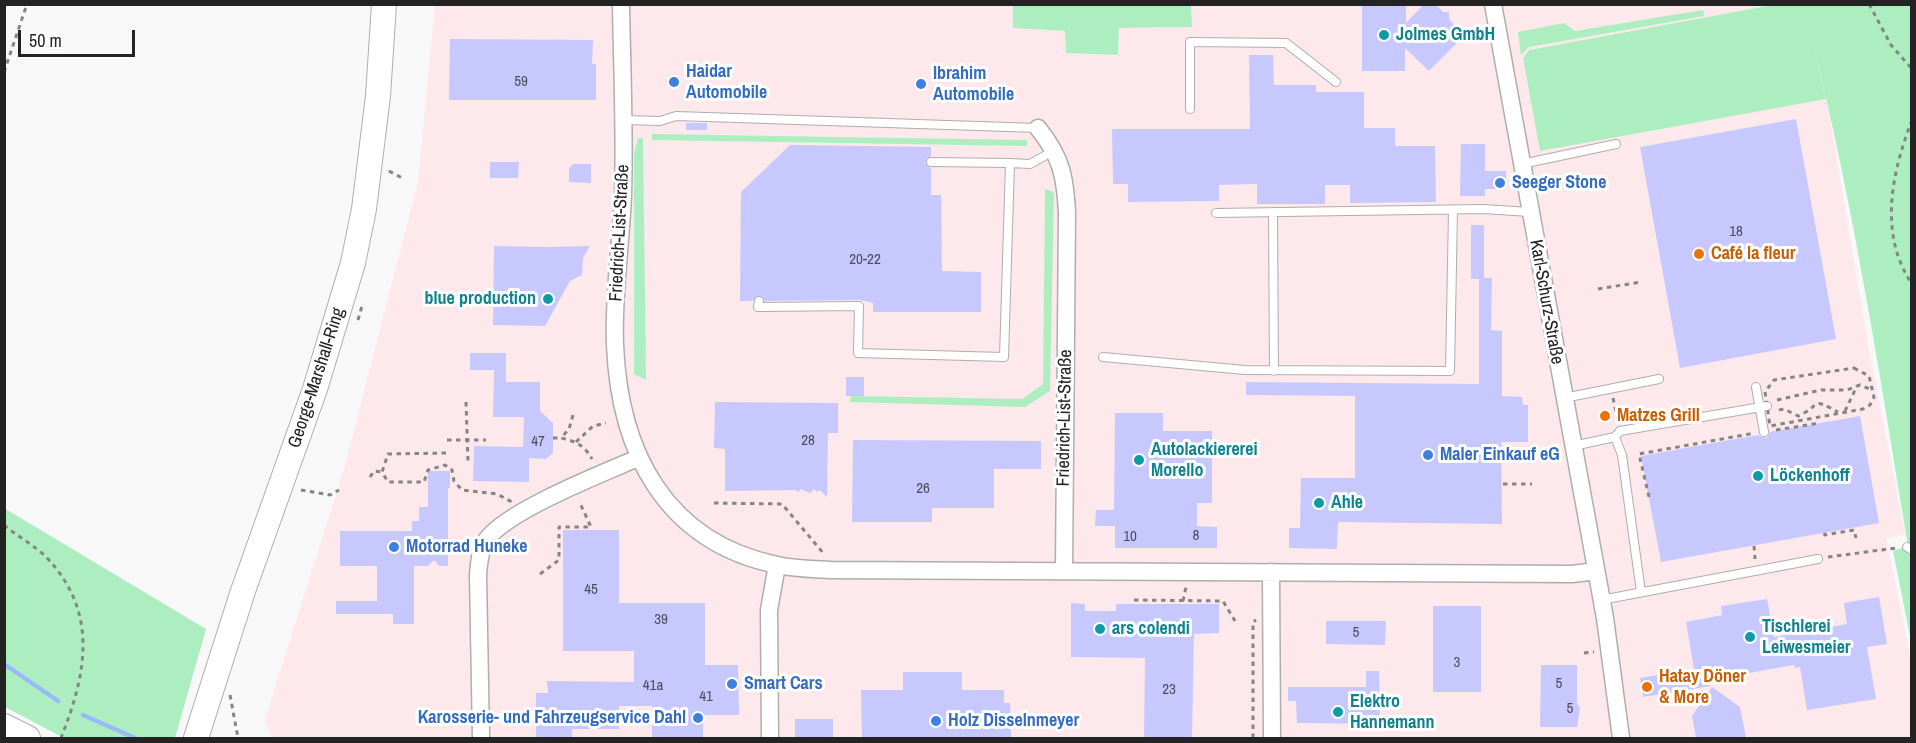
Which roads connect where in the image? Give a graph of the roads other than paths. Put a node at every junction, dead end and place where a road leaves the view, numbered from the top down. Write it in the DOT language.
graph roads {
  1 [pos="384,4"];
  2 [pos="621,4"];
  3 [pos="1493,4"];
  4 [pos="1336,82"];
  5 [pos="1190,109"];
  6 [pos="624,120"];
  7 [pos="1038,128"];
  8 [pos="1616,144"];
  9 [pos="1055,150"];
  10 [pos="931,162"];
  11 [pos="1010,163"];
  12 [pos="1522,164"];
  13 [pos="1453,210"];
  14 [pos="1273,212"];
  15 [pos="1530,212"];
  16 [pos="1216,213"];
  17 [pos="759,301"];
  18 [pos="1102,357"];
  19 [pos="1274,371"];
  20 [pos="1659,379"];
  21 [pos="1756,387"];
  22 [pos="1563,398"];
  23 [pos="1765,407"];
  24 [pos="1764,432"];
  25 [pos="1615,436"];
  26 [pos="1573,447"];
  27 [pos="638,458"];
  28 [pos="1818,558"];
  29 [pos="777,565"];
  30 [pos="1064,571"];
  31 [pos="1596,571"];
  32 [pos="1271,572"];
  33 [pos="1641,592"];
  34 [pos="1601,600"];
  35 [pos="4,726"];
  36 [pos="28,738"];
  37 [pos="196,738"];
  38 [pos="481,738"];
  39 [pos="770,738"];
  40 [pos="1272,738"];
  41 [pos="1621,738"];
  1 -- 37 [label="main road, George-Marshall-Ring"];
  2 -- 6 [label="street, Friedrich-List-Straße"];
  3 -- 12 [label="street, Karl-Schurz-Straße"];
  4 -- 5 [label="lane"];
  6 -- 7 [label="lane"];
  6 -- 27 [label="street, Friedrich-List-Straße"];
  7 -- 9 [label="street, Friedrich-List-Straße"];
  8 -- 12 [label="lane"];
  9 -- 11 [label="lane"];
  9 -- 30 [label="street, Friedrich-List-Straße"];
  10 -- 11 [label="lane"];
  11 -- 17 [label="lane"];
  12 -- 15 [label="street, Karl-Schurz-Straße"];
  13 -- 14 [label="lane"];
  13 -- 15 [label="lane"];
  13 -- 19 [label="lane"];
  14 -- 16 [label="lane"];
  14 -- 19 [label="lane"];
  15 -- 22 [label="street, Karl-Schurz-Straße"];
  18 -- 19 [label="lane"];
  20 -- 22 [label="lane"];
  21 -- 23 [label="lane"];
  22 -- 26 [label="street, Karl-Schurz-Straße"];
  23 -- 24 [label="lane"];
  23 -- 25 [label="lane"];
  25 -- 26 [label="lane"];
  25 -- 33 [label="lane"];
  26 -- 31 [label="street, Karl-Schurz-Straße"];
  27 -- 29 [label="street, Friedrich-List-Straße"];
  27 -- 38 [label="street"];
  28 -- 33 [label="lane"];
  29 -- 30 [label="street, Friedrich-List-Straße"];
  29 -- 39 [label="street"];
  30 -- 32 [label="street, Friedrich-List-Straße"];
  31 -- 32 [label="street, Friedrich-List-Straße"];
  31 -- 34 [label="street, Karl-Schurz-Straße"];
  32 -- 40 [label="street"];
  33 -- 34 [label="lane"];
  34 -- 41 [label="street, Karl-Schurz-Straße"];
  35 -- 36 [label="main road"];
}
